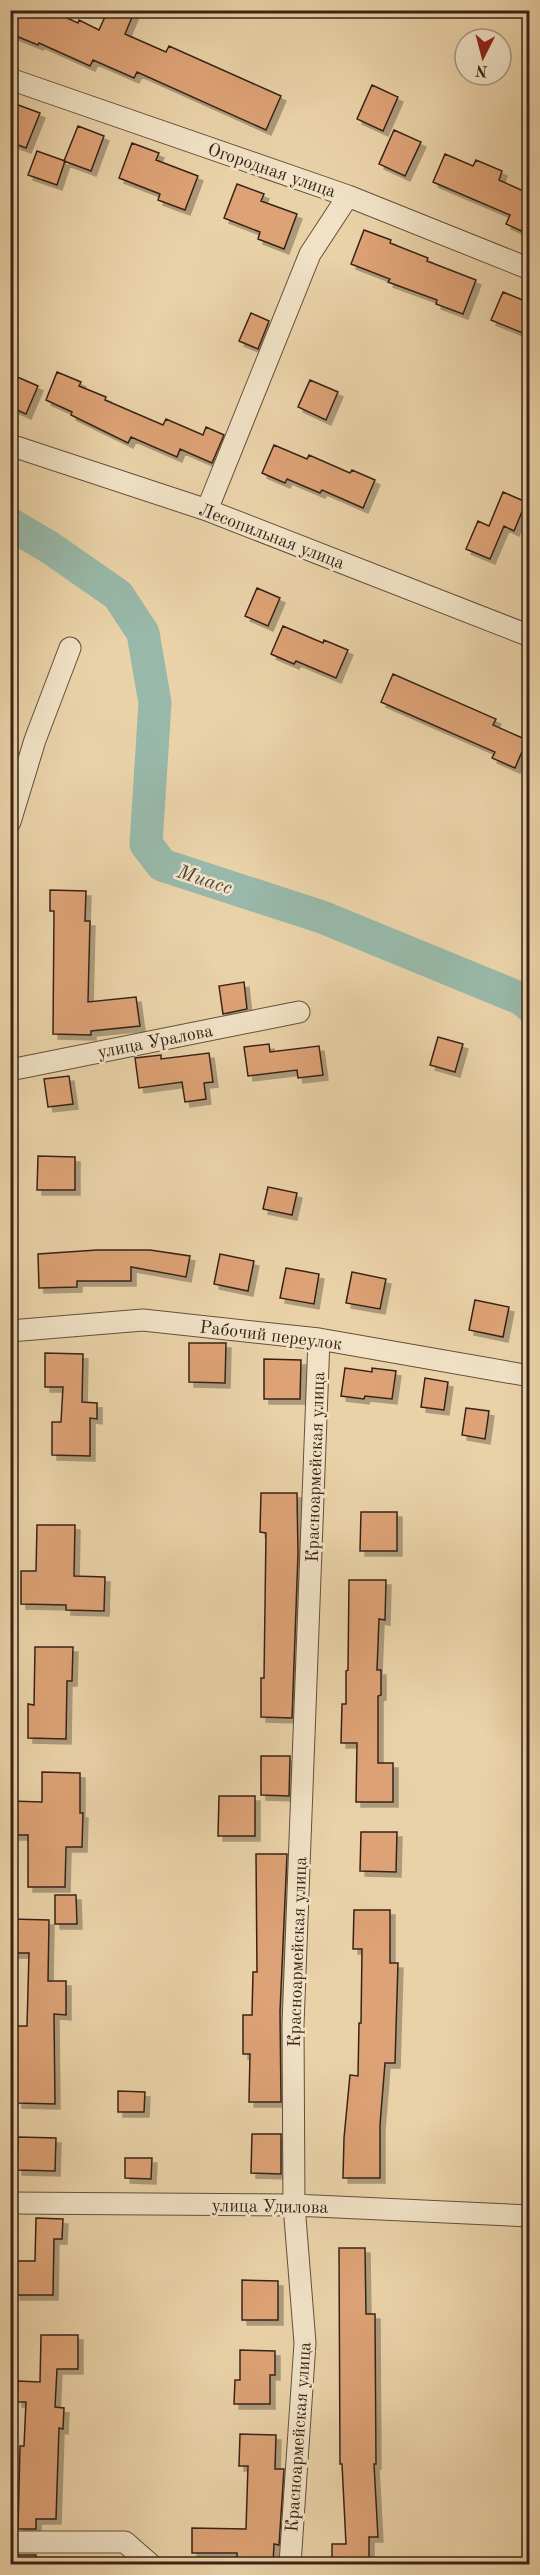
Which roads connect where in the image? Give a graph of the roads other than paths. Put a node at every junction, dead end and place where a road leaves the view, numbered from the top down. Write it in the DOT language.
graph roads {
  1 [pos="10,79"];
  2 [pos="348,196"];
  3 [pos="530,269"];
  4 [pos="10,445"];
  5 [pos="207,510"];
  6 [pos="530,636"];
  7 [pos="70,648"];
  8 [pos="10,822"];
  9 [pos="299,1012"];
  10 [pos="10,1070"];
  11 [pos="10,1331"];
  12 [pos="320,1339"];
  13 [pos="530,1376"];
  14 [pos="10,2203"];
  15 [pos="294,2205"];
  16 [pos="530,2216"];
  17 [pos="10,2542"];
  18 [pos="150,2565"];
  19 [pos="290,2565"];
  1 -- 2 [label="street, Огородная улица"];
  2 -- 3 [label="street, Огородная улица"];
  2 -- 5 [label="street"];
  4 -- 5 [label="street, Лесопильная улица"];
  5 -- 6 [label="street, Лесопильная улица"];
  7 -- 8 [label="street"];
  9 -- 10 [label="street, улица Уралова"];
  11 -- 12 [label="street, Рабочий переулок"];
  12 -- 13 [label="street, Рабочий переулок"];
  12 -- 15 [label="street, Красноармейская улица"];
  14 -- 15 [label="street, улица Удилова"];
  15 -- 16 [label="street, улица Удилова"];
  15 -- 19 [label="street, Красноармейская улица"];
  17 -- 18 [label="street"];
}
